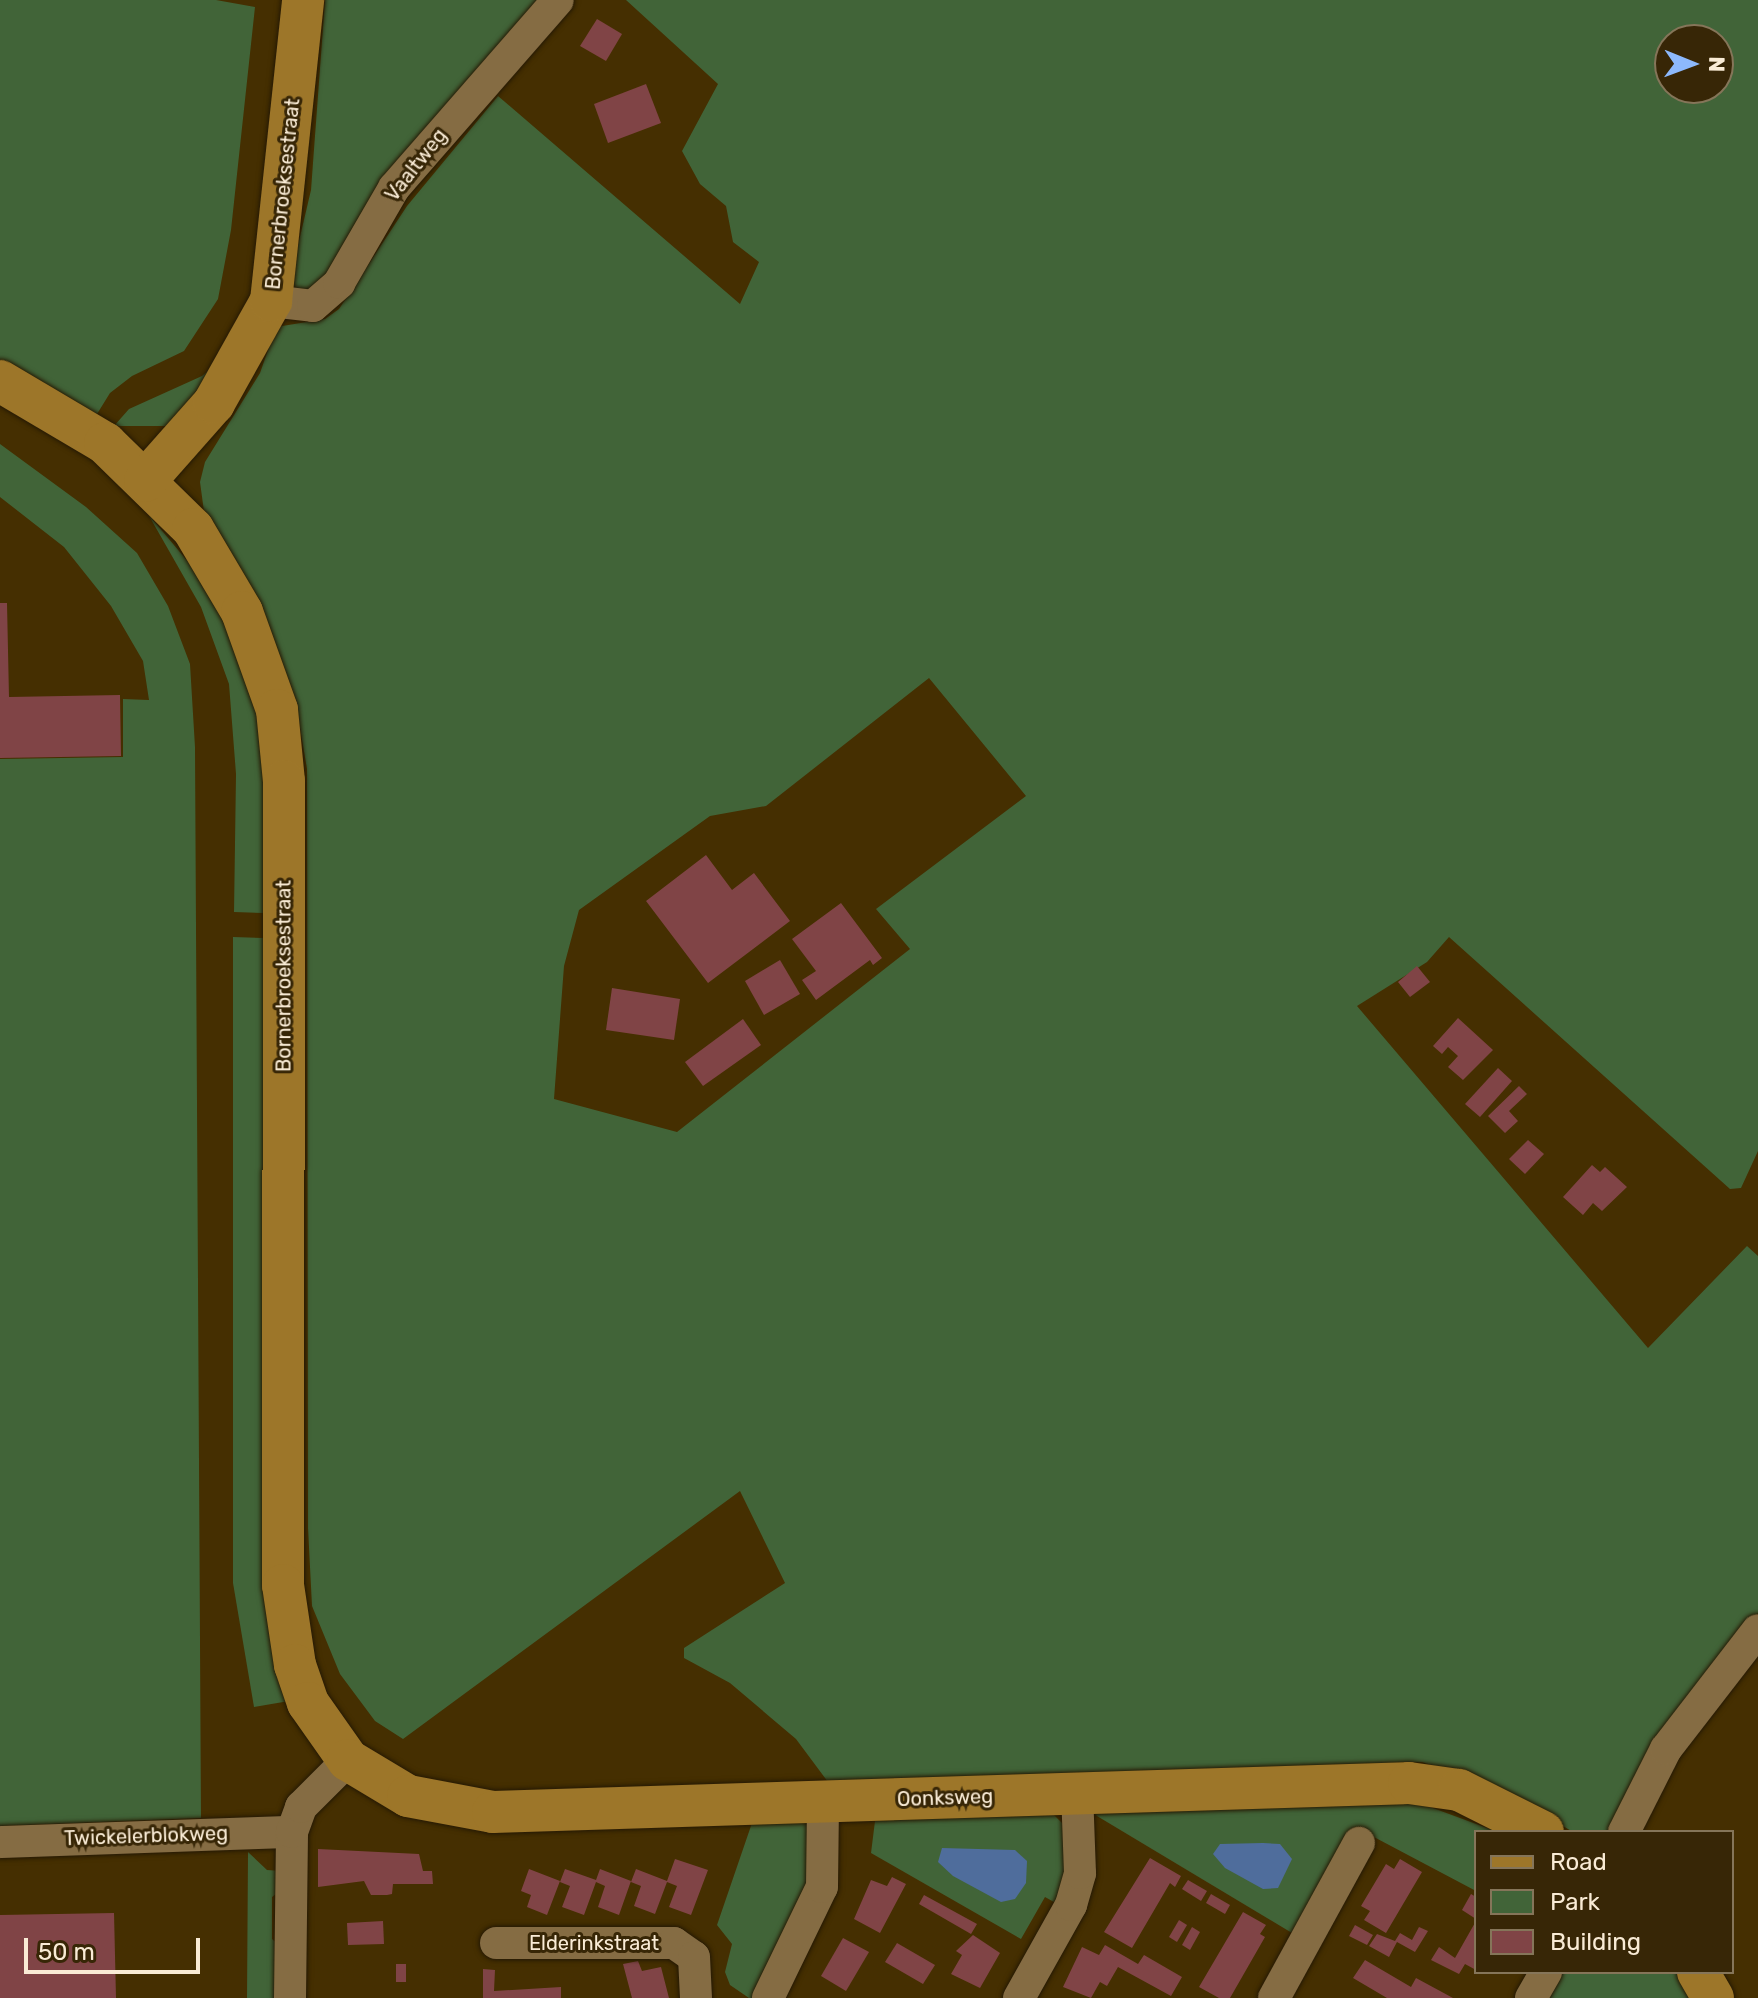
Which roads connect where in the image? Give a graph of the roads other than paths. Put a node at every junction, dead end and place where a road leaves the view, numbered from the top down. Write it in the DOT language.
graph roads {
  1 [pos="303,0"];
  2 [pos="558,0"];
  3 [pos="271,301"];
  4 [pos="0,381"];
  5 [pos="145,481"];
  6 [pos="1758,1630"];
  7 [pos="348,1760"];
  8 [pos="1077,1793"];
  9 [pos="823,1802"];
  10 [pos="1540,1830"];
  11 [pos="1625,1830"];
  12 [pos="292,1832"];
  13 [pos="0,1842"];
  14 [pos="1359,1843"];
  15 [pos="496,1943"];
  16 [pos="1545,1974"];
  17 [pos="1699,1974"];
  18 [pos="290,1998"];
  19 [pos="696,1998"];
  20 [pos="768,1998"];
  21 [pos="1019,1998"];
  22 [pos="1274,1998"];
  23 [pos="1531,1998"];
  24 [pos="1713,1998"];
  1 -- 3 [label="main road, Bornerbroeksestraat"];
  2 -- 3 [label="street, Vaaltweg"];
  3 -- 5 [label="main road, Bornerbroeksestraat"];
  4 -- 5 [label="main road"];
  5 -- 7 [label="main road, Bornerbroeksestraat"];
  6 -- 11 [label="street"];
  7 -- 9 [label="main road, Oonksweg"];
  7 -- 12 [label="street"];
  8 -- 9 [label="main road, Oonksweg"];
  8 -- 10 [label="main road, Oonksweg"];
  8 -- 21 [label="street"];
  9 -- 20 [label="street"];
  12 -- 13 [label="street, Twickelerblokweg"];
  12 -- 18 [label="street"];
  14 -- 22 [label="street"];
  15 -- 19 [label="street, Elderinkstraat"];
  16 -- 23 [label="street"];
  17 -- 24 [label="main road"];
}
